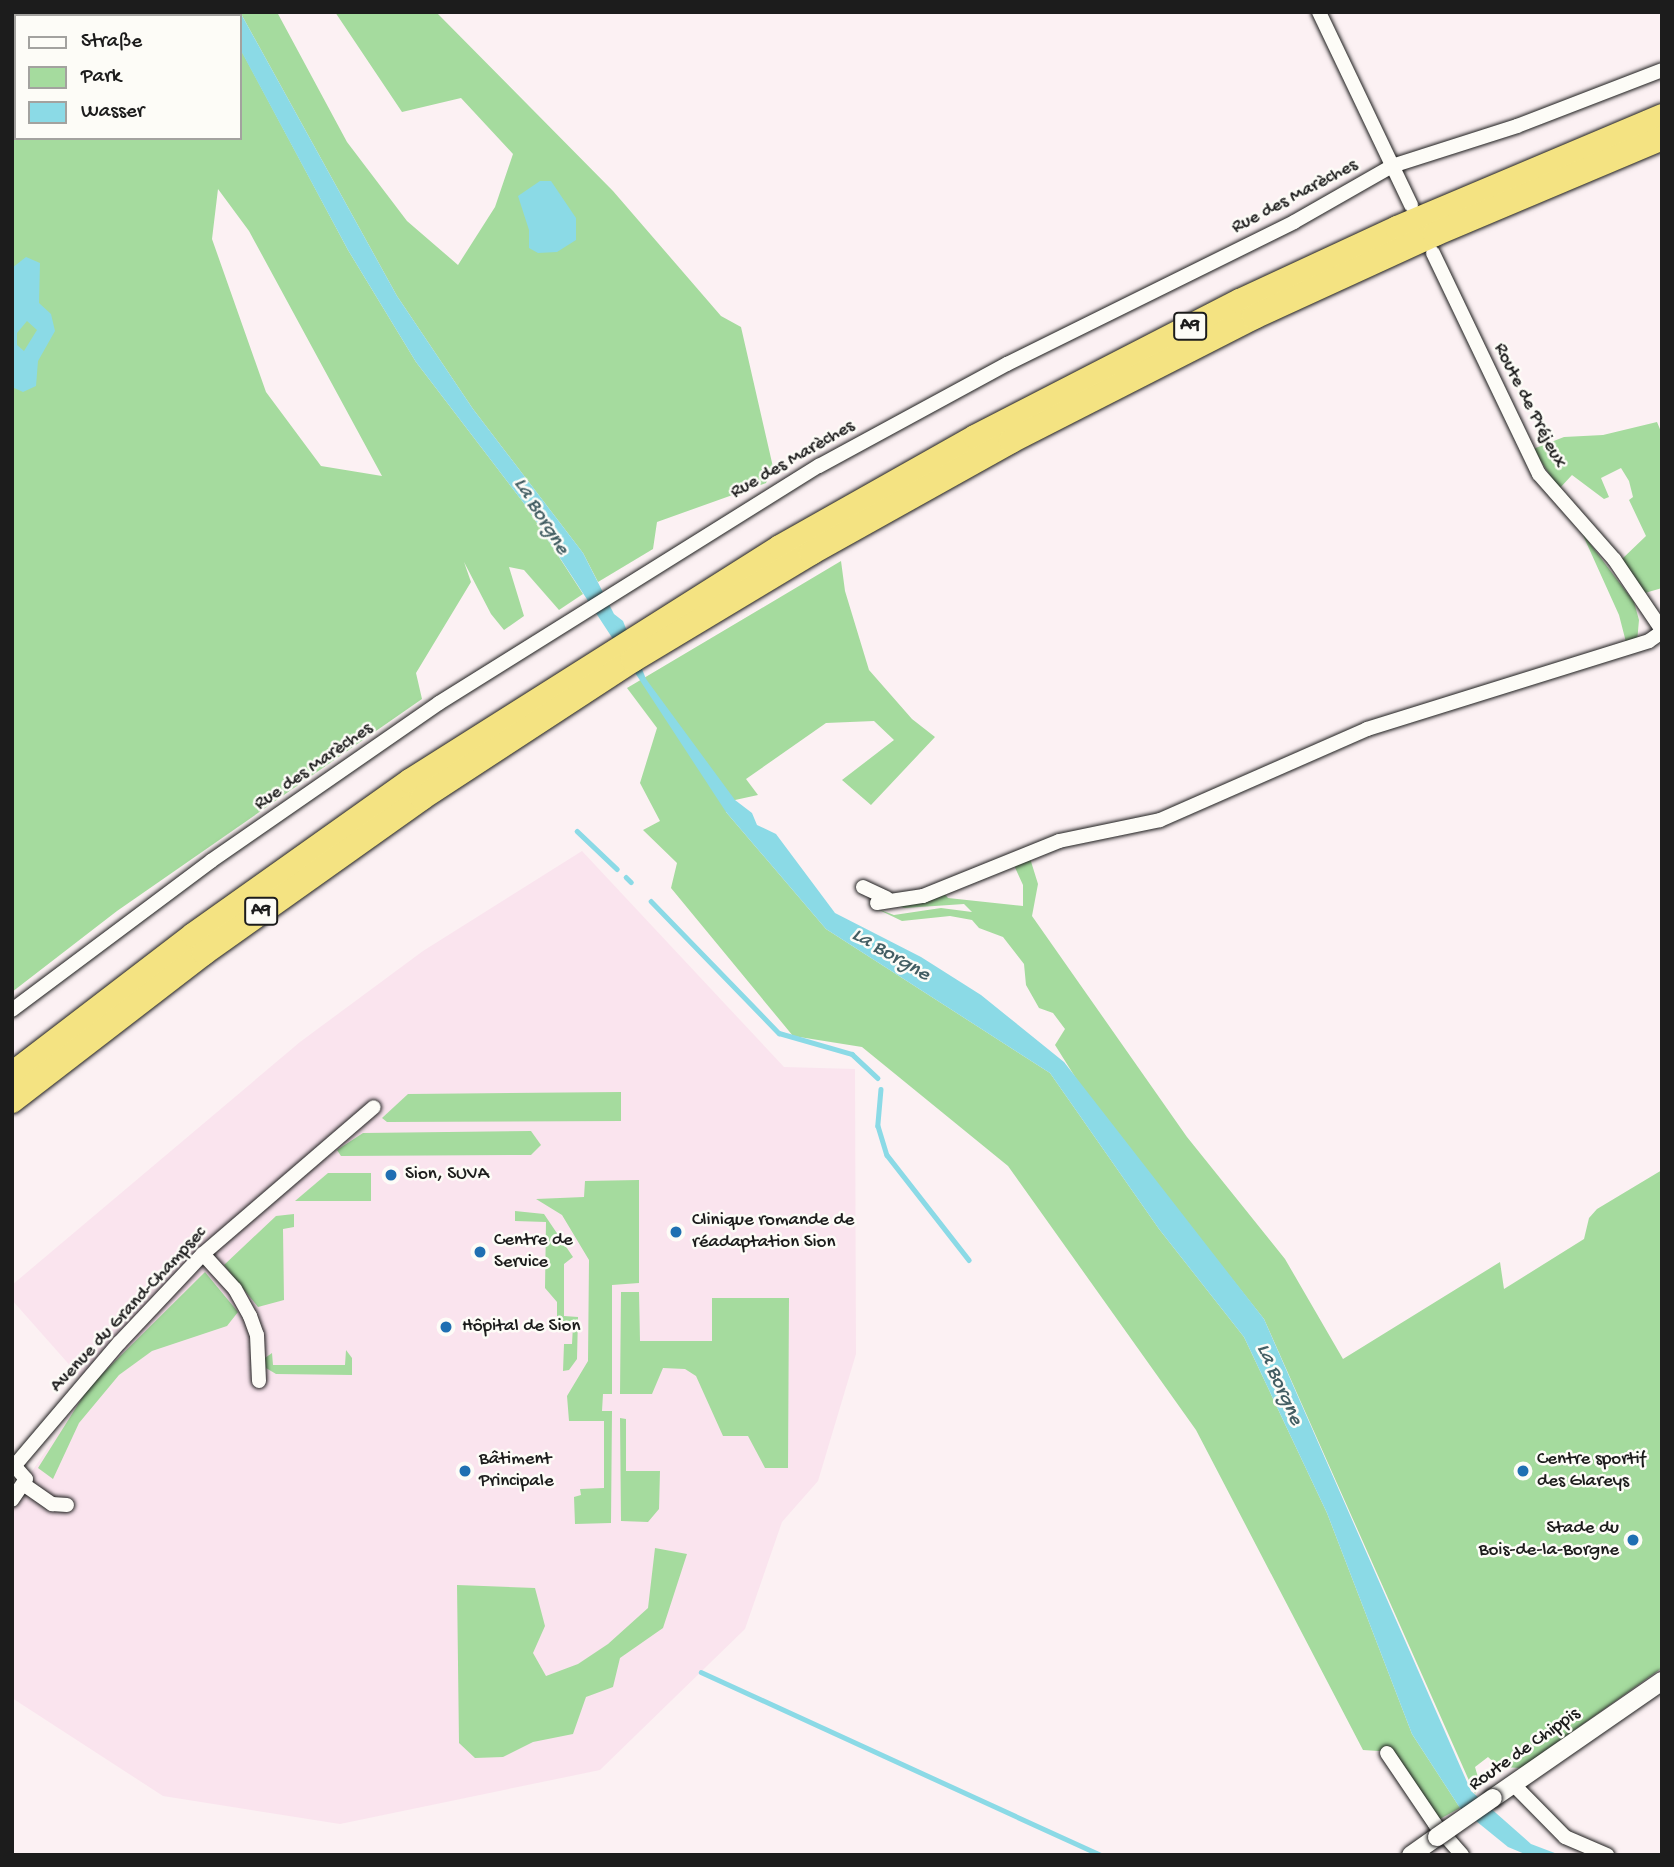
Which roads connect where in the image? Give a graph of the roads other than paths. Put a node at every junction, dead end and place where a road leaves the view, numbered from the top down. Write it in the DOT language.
graph roads {
  1 [pos="1319,12"];
  2 [pos="1662,70"];
  3 [pos="1662,116"];
  4 [pos="1662,138"];
  5 [pos="1392,166"];
  6 [pos="1411,205"];
  7 [pos="1433,253"];
  8 [pos="742,581"];
  9 [pos="1662,631"];
  10 [pos="514,724"];
  11 [pos="863,887"];
  12 [pos="12,1010"];
  13 [pos="124,1013"];
  14 [pos="12,1074"];
  15 [pos="12,1101"];
  16 [pos="374,1107"];
  17 [pos="12,1116"];
  18 [pos="203,1254"];
  19 [pos="259,1381"];
  20 [pos="14,1463"];
  21 [pos="26,1486"];
  22 [pos="12,1500"];
  23 [pos="67,1506"];
  24 [pos="1662,1681"];
  25 [pos="1387,1753"];
  26 [pos="1513,1784"];
  27 [pos="1411,1855"];
  28 [pos="1462,1855"];
  29 [pos="1608,1855"];
  1 -- 5 [label="street"];
  2 -- 5 [label="street, Rue des Marèches"];
  3 -- 8 [label="highway, A9"];
  4 -- 8 [label="highway, A9"];
  5 -- 6 [label="street"];
  5 -- 12 [label="street, Rue des Marèches"];
  7 -- 9 [label="street, Route de Préjeux"];
  8 -- 10 [label="highway, A9"];
  9 -- 11 [label="street"];
  10 -- 13 [label="highway, A9"];
  10 -- 14 [label="highway, A9"];
  13 -- 15 [label="highway, A9"];
  13 -- 17 [label="highway"];
  16 -- 18 [label="street, Avenue du Grand-Champsec"];
  18 -- 19 [label="street"];
  18 -- 20 [label="street, Avenue du Grand-Champsec"];
  20 -- 21 [label="street"];
  21 -- 22 [label="street"];
  21 -- 23 [label="street"];
  24 -- 26 [label="street, Route de Chippis"];
  25 -- 28 [label="street"];
  26 -- 27 [label="street, Route de Chippis, bridge"];
  26 -- 29 [label="street"];
}
